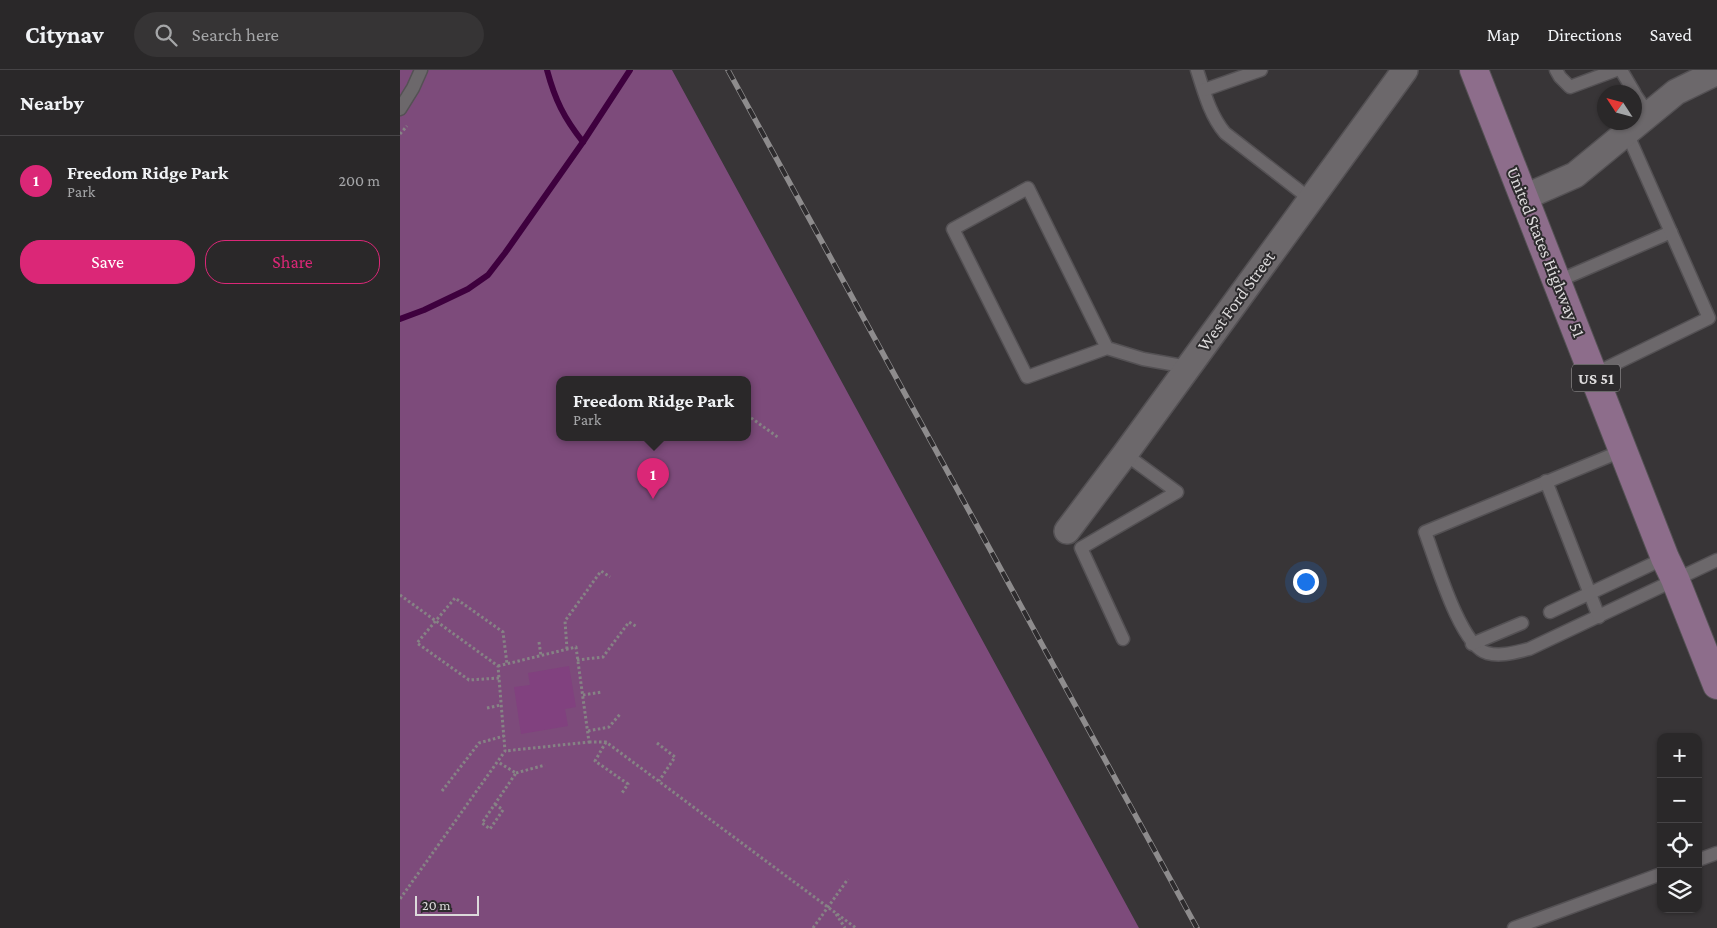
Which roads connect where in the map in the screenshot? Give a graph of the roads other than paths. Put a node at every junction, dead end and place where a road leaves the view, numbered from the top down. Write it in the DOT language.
graph roads {
  1 [pos="421,70"];
  2 [pos="1196,70"];
  3 [pos="1261,70"];
  4 [pos="1405,70"];
  5 [pos="1474,70"];
  6 [pos="1556,70"];
  7 [pos="1616,70"];
  8 [pos="1621,70"];
  9 [pos="1717,72"];
  10 [pos="1629,85"];
  11 [pos="1204,90"];
  12 [pos="1642,105"];
  13 [pos="400,109"];
  14 [pos="1649,116"];
  15 [pos="1627,133"];
  16 [pos="1524,197"];
  17 [pos="1310,199"];
  18 [pos="1671,232"];
  19 [pos="1558,281"];
  20 [pos="1107,348"];
  21 [pos="1188,367"];
  22 [pos="1594,374"];
  23 [pos="1624,450"];
  24 [pos="1125,454"];
  25 [pos="1546,481"];
  26 [pos="1074,539"];
  27 [pos="1717,560"];
  28 [pos="1670,569"];
  29 [pos="1590,595"];
  30 [pos="1550,612"];
  31 [pos="1599,617"];
  32 [pos="1522,623"];
  33 [pos="1122,639"];
  34 [pos="1472,644"];
  35 [pos="1717,686"];
  36 [pos="1717,853"];
  37 [pos="1702,859"];
  38 [pos="1657,875"];
  39 [pos="1514,928"];
  1 -- 13 [label="lane"];
  2 -- 11 [label="lane"];
  3 -- 11 [label="lane"];
  4 -- 17 [label="street, West Ford Street"];
  5 -- 16 [label="main road, United States Highway 51 / US 51"];
  6 -- 7 [label="lane"];
  8 -- 10 [label="lane"];
  9 -- 14 [label="street"];
  11 -- 17 [label="lane"];
  12 -- 14 [label="lane"];
  14 -- 15 [label="street"];
  15 -- 16 [label="street"];
  15 -- 18 [label="lane"];
  16 -- 19 [label="main road, United States Highway 51 / US 51"];
  17 -- 21 [label="street, West Ford Street"];
  18 -- 19 [label="lane"];
  18 -- 22 [label="lane"];
  19 -- 22 [label="main road, United States Highway 51 / US 51"];
  20 -- 20 [label="lane"];
  20 -- 21 [label="lane"];
  21 -- 24 [label="street, West Ford Street"];
  22 -- 23 [label="main road, United States Highway 51 / US 51"];
  23 -- 25 [label="lane"];
  23 -- 28 [label="main road, United States Highway 51 / US 51"];
  24 -- 26 [label="street, West Ford Street"];
  24 -- 26 [label="lane"];
  25 -- 29 [label="lane"];
  25 -- 34 [label="lane"];
  26 -- 33 [label="lane"];
  27 -- 28 [label="lane"];
  28 -- 29 [label="lane"];
  28 -- 31 [label="lane"];
  28 -- 35 [label="main road, United States Highway 51 / US 51"];
  29 -- 30 [label="lane"];
  29 -- 31 [label="lane"];
  31 -- 34 [label="lane"];
  32 -- 34 [label="lane"];
  36 -- 37 [label="lane"];
  38 -- 39 [label="lane"];
}
